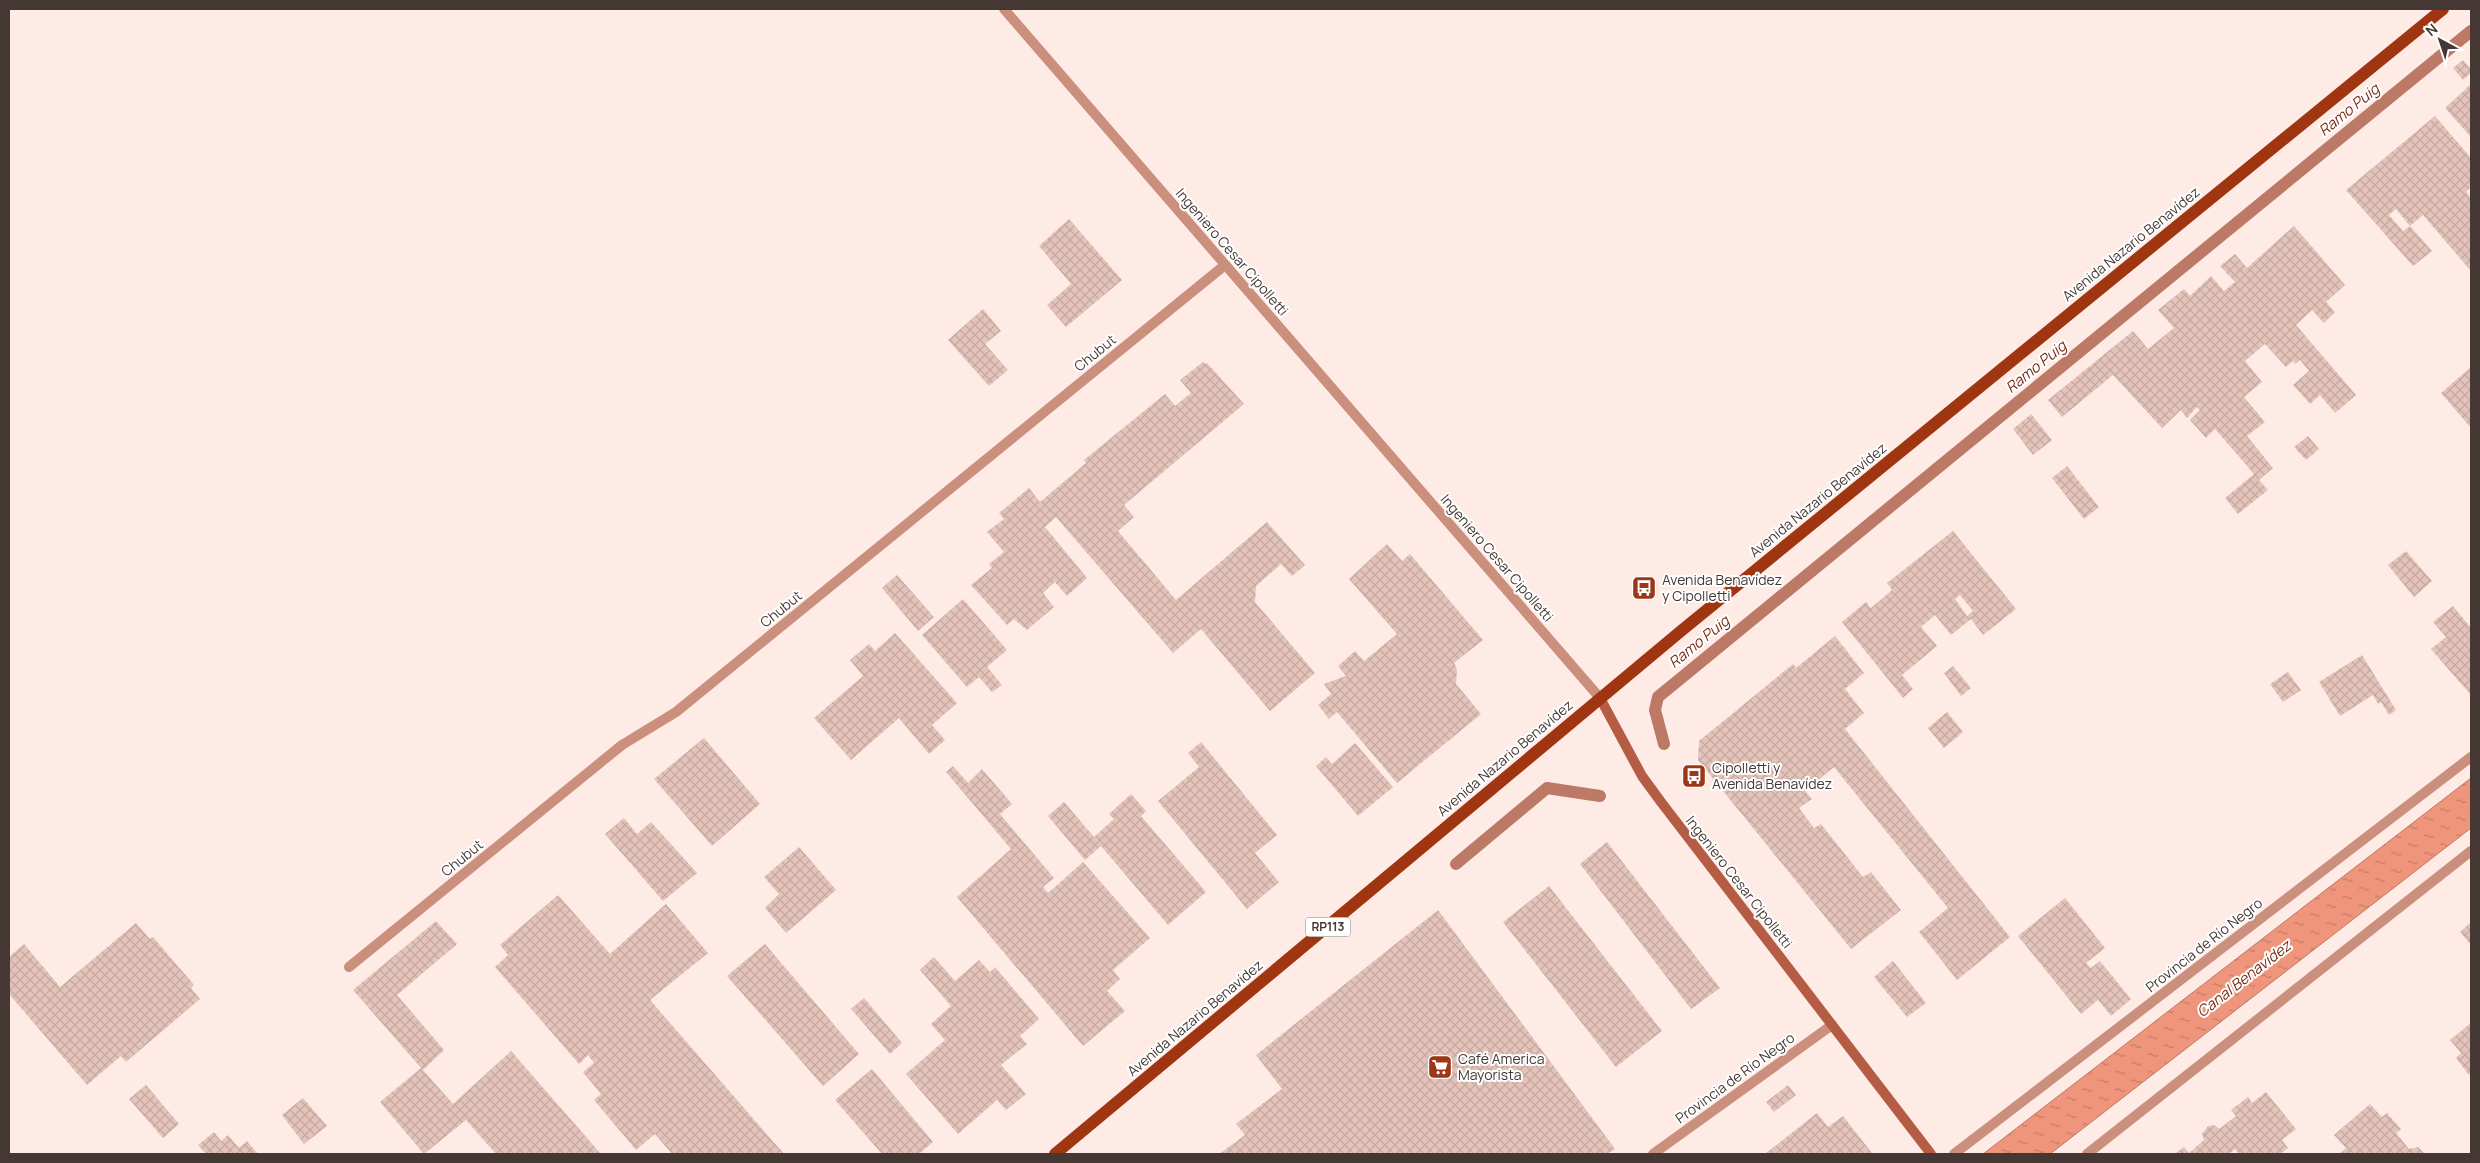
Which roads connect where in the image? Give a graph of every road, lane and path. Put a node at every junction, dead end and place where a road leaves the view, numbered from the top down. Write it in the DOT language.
graph roads {
  1 [pos="1004,9"];
  2 [pos="2443,9"];
  3 [pos="1225,265"];
  4 [pos="1600,698"];
  5 [pos="2471,757"];
  6 [pos="2471,851"];
  7 [pos="349,967"];
  8 [pos="1832,1025"];
  9 [pos="1055,1154"];
  10 [pos="1654,1154"];
  11 [pos="1931,1154"];
  12 [pos="1954,1154"];
  13 [pos="2087,1154"];
  1 -- 3 [label="street, Ingeniero Cesar Cipolletti"];
  2 -- 4 [label="main road, Avenida Nazario Benavídez / RP113"];
  3 -- 4 [label="street, Ingeniero Cesar Cipolletti"];
  3 -- 7 [label="street, Chubut"];
  4 -- 8 [label="main road, Ingeniero Cesar Cipolletti"];
  4 -- 9 [label="main road, Avenida Nazario Benavídez / RP113"];
  5 -- 12 [label="street, Provincia de Río Negro"];
  6 -- 13 [label="street"];
  8 -- 10 [label="street, Provincia de Río Negro"];
  8 -- 11 [label="main road, Ingeniero Cesar Cipolletti"];
}
